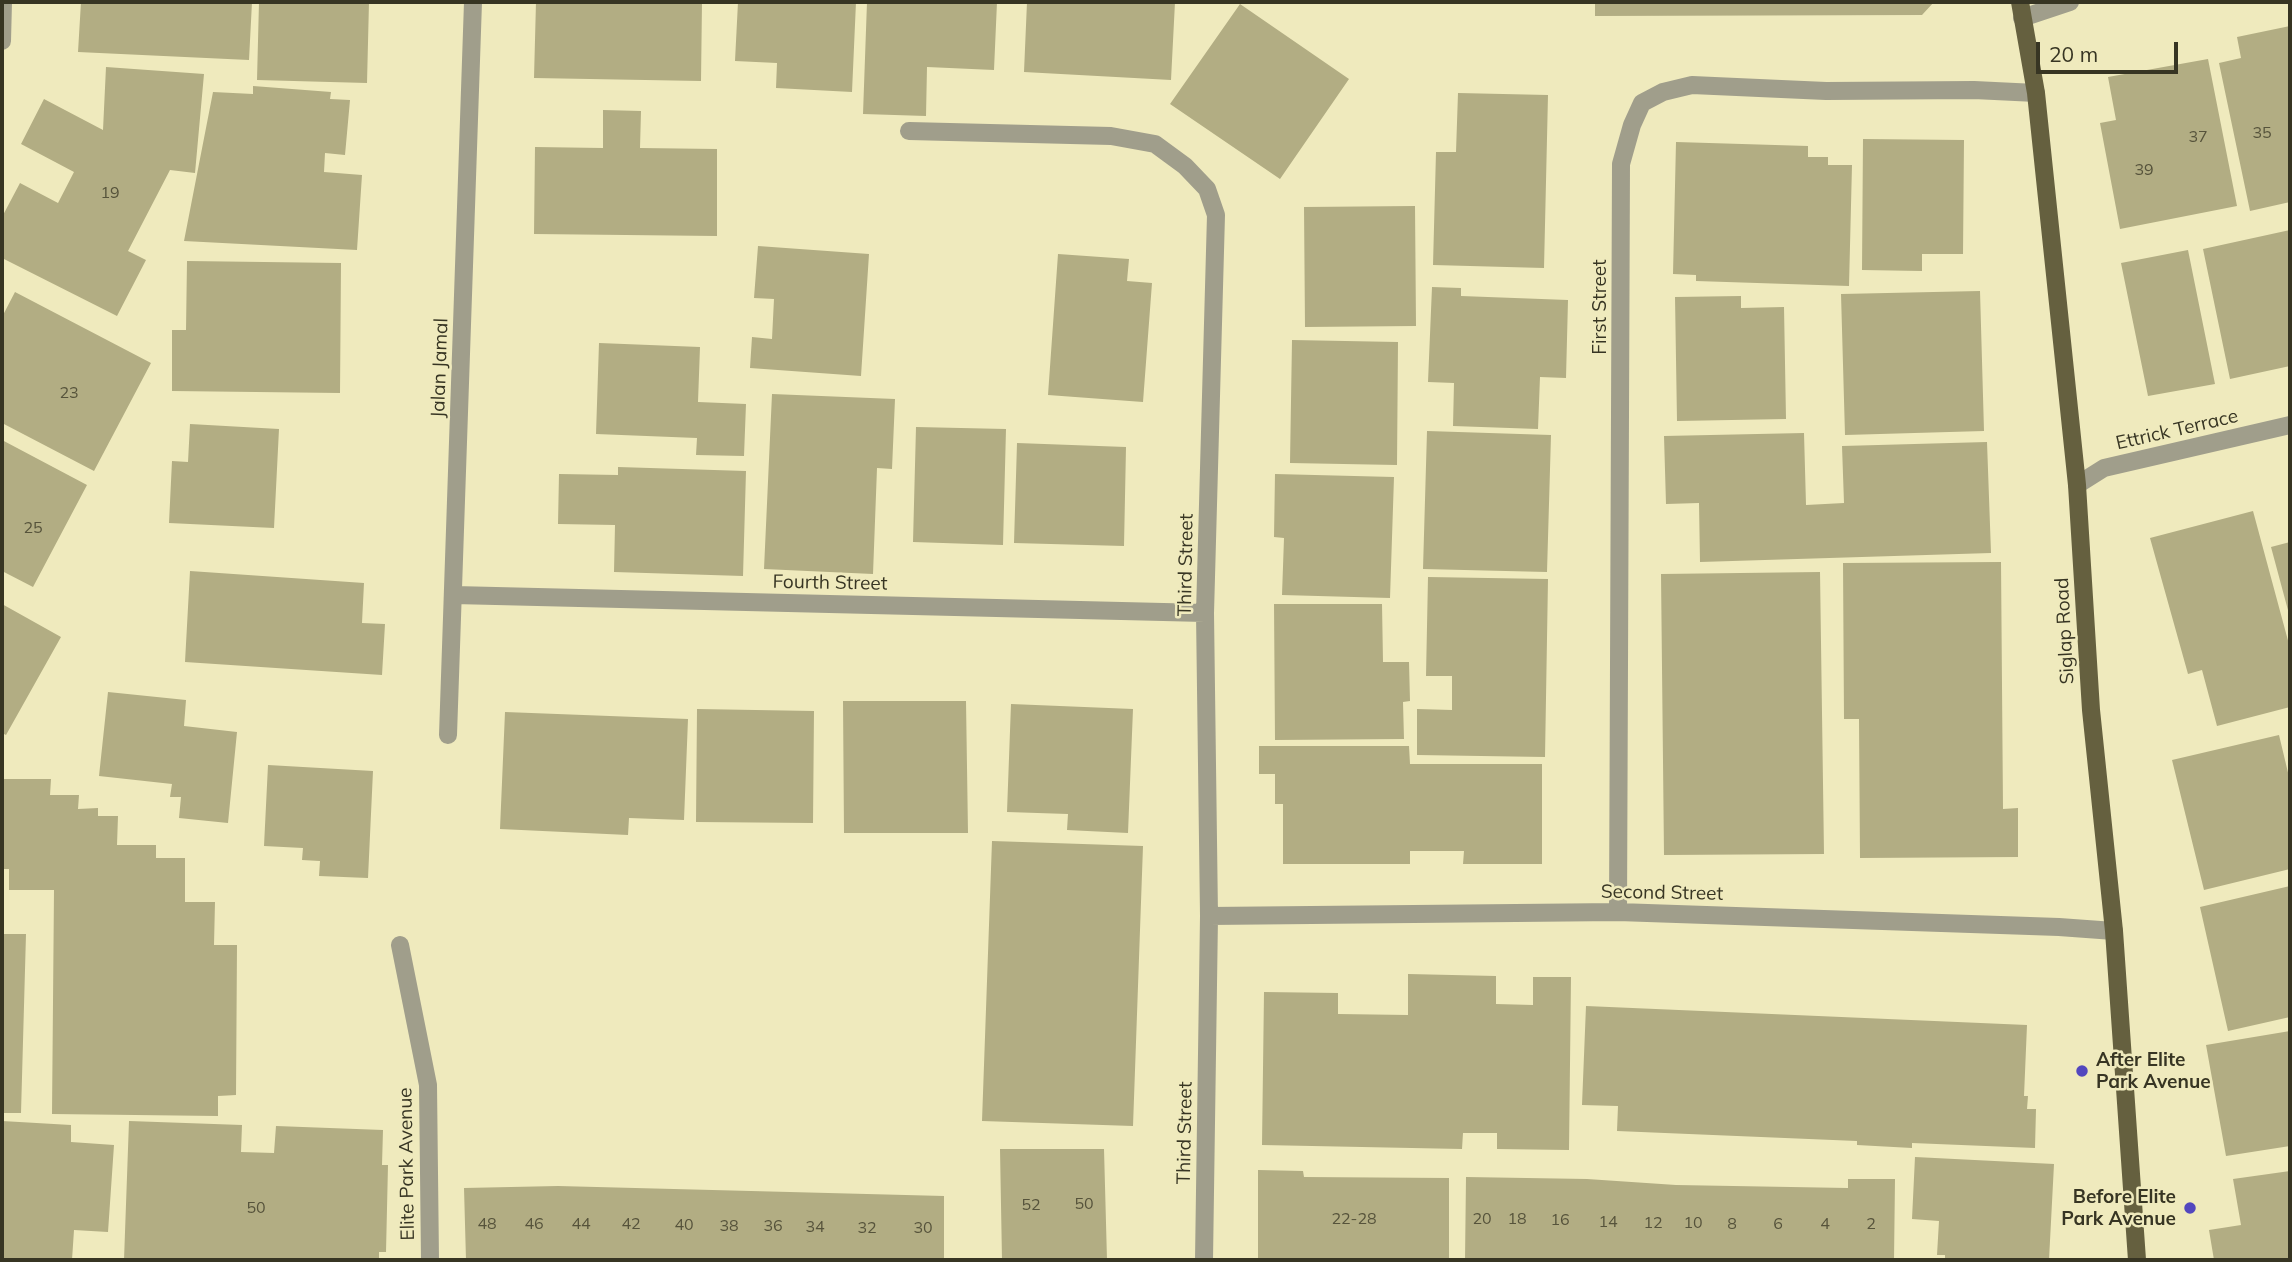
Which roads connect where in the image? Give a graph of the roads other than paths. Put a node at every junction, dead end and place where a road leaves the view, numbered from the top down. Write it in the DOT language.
graph roads {
  1 [pos="4,2"];
  2 [pos="473,2"];
  3 [pos="2070,2"];
  4 [pos="2021,10"];
  5 [pos="2,41"];
  6 [pos="2036,93"];
  7 [pos="909,131"];
  8 [pos="2290,425"];
  9 [pos="2077,485"];
  10 [pos="454,596"];
  11 [pos="1205,613"];
  12 [pos="448,735"];
  13 [pos="1618,912"];
  14 [pos="1209,916"];
  15 [pos="2113,931"];
  16 [pos="400,945"];
  17 [pos="430,1260"];
  18 [pos="1204,1260"];
  19 [pos="2137,1260"];
  1 -- 5 [label="street"];
  2 -- 10 [label="street, Jalan Jamal"];
  3 -- 4 [label="street"];
  4 -- 6 [label="main road, Siglap Road"];
  6 -- 9 [label="main road, Siglap Road"];
  6 -- 13 [label="street, First Street"];
  7 -- 11 [label="street, Third Street"];
  8 -- 9 [label="street, Ettrick Terrace"];
  9 -- 15 [label="main road, Siglap Road"];
  10 -- 11 [label="street, Fourth Street"];
  10 -- 12 [label="street, Jalan Jamal"];
  11 -- 14 [label="street, Third Street"];
  13 -- 14 [label="street, Second Street"];
  13 -- 15 [label="street, Second Street"];
  14 -- 18 [label="street, Third Street"];
  15 -- 19 [label="main road, Siglap Road"];
  16 -- 17 [label="street, Elite Park Avenue"];
}
